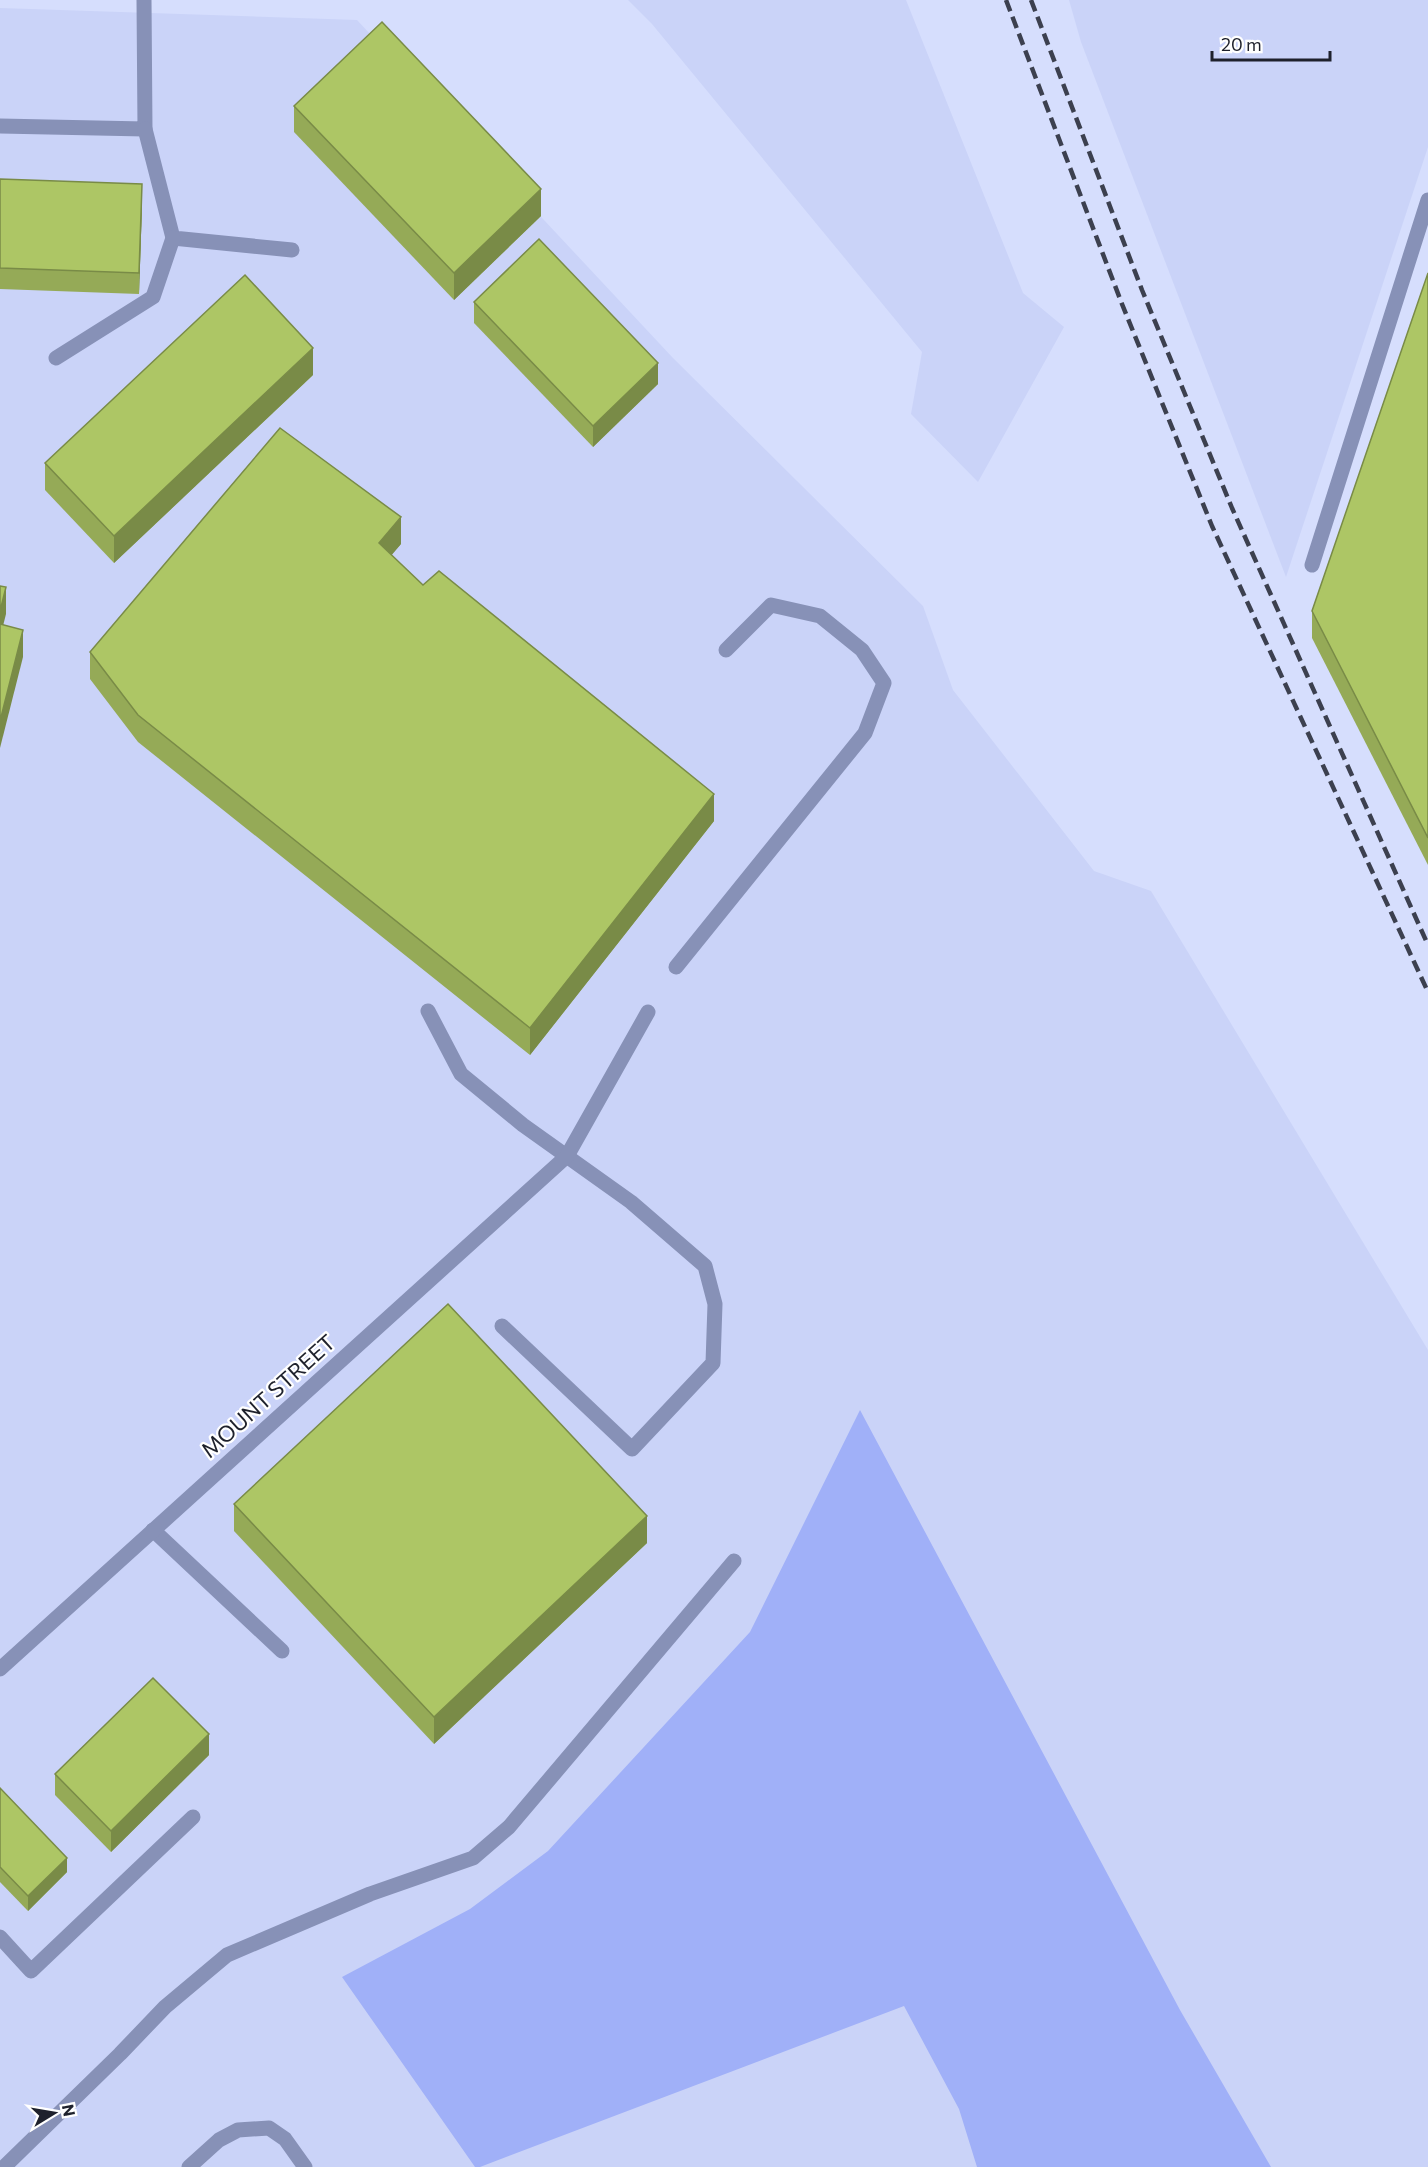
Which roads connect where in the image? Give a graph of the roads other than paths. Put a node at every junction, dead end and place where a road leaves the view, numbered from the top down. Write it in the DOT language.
graph roads {
  1 [pos="144,0"];
  2 [pos="0,126"];
  3 [pos="145,129"];
  4 [pos="1428,200"];
  5 [pos="174,238"];
  6 [pos="292,250"];
  7 [pos="56,358"];
  8 [pos="1311,565"];
  9 [pos="726,650"];
  10 [pos="676,967"];
  11 [pos="428,1011"];
  12 [pos="648,1012"];
  13 [pos="567,1156"];
  14 [pos="502,1326"];
  15 [pos="153,1530"];
  16 [pos="734,1561"];
  17 [pos="282,1651"];
  18 [pos="0,1669"];
  19 [pos="193,1818"];
  20 [pos="0,1937"];
  21 [pos="4,2167"];
  22 [pos="189,2167"];
  23 [pos="305,2167"];
  1 -- 3 [label="street"];
  2 -- 3 [label="street"];
  3 -- 5 [label="street"];
  4 -- 8 [label="street"];
  5 -- 6 [label="street"];
  5 -- 7 [label="street"];
  9 -- 10 [label="street"];
  11 -- 13 [label="street"];
  12 -- 13 [label="street, MOUNT STREET"];
  13 -- 14 [label="street"];
  13 -- 15 [label="street, MOUNT STREET"];
  15 -- 17 [label="street"];
  15 -- 18 [label="street, MOUNT STREET"];
  16 -- 21 [label="street"];
  19 -- 20 [label="street"];
  22 -- 23 [label="street"];
}
